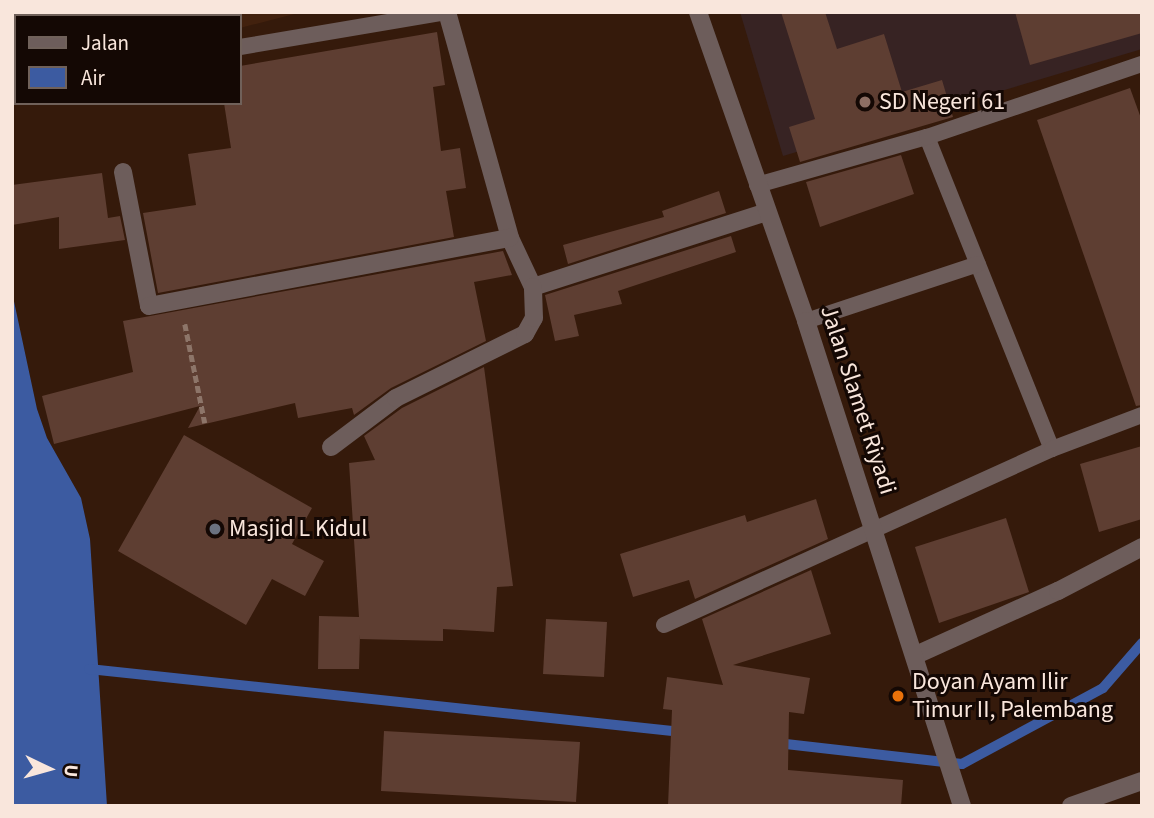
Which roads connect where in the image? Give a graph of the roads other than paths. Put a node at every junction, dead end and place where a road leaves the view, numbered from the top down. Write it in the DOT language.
graph roads {
  1 [pos="446,12"];
  2 [pos="698,12"];
  3 [pos="242,47"];
  4 [pos="1142,64"];
  5 [pos="927,137"];
  6 [pos="123,172"];
  7 [pos="757,185"];
  8 [pos="767,212"];
  9 [pos="510,238"];
  10 [pos="978,264"];
  11 [pos="533,287"];
  12 [pos="806,320"];
  13 [pos="1142,415"];
  14 [pos="331,447"];
  15 [pos="1052,449"];
  16 [pos="875,532"];
  17 [pos="1142,547"];
  18 [pos="664,625"];
  19 [pos="916,654"];
  20 [pos="1142,781"];
  21 [pos="960,798"];
  22 [pos="1071,806"];
  1 -- 3 [label="lane"];
  1 -- 9 [label="street"];
  2 -- 7 [label="street, Jalan Slamet Riyadi"];
  4 -- 5 [label="lane"];
  5 -- 7 [label="lane"];
  5 -- 10 [label="lane"];
  6 -- 9 [label="street"];
  7 -- 8 [label="street, Jalan Slamet Riyadi"];
  8 -- 11 [label="street"];
  8 -- 12 [label="street, Jalan Slamet Riyadi"];
  9 -- 11 [label="street"];
  10 -- 12 [label="lane"];
  10 -- 15 [label="lane"];
  11 -- 14 [label="street"];
  12 -- 16 [label="street, Jalan Slamet Riyadi"];
  13 -- 15 [label="lane"];
  15 -- 16 [label="lane"];
  16 -- 18 [label="lane"];
  16 -- 19 [label="street, Jalan Slamet Riyadi"];
  17 -- 19 [label="street"];
  19 -- 21 [label="street, Jalan Slamet Riyadi"];
  20 -- 22 [label="street"];
}
